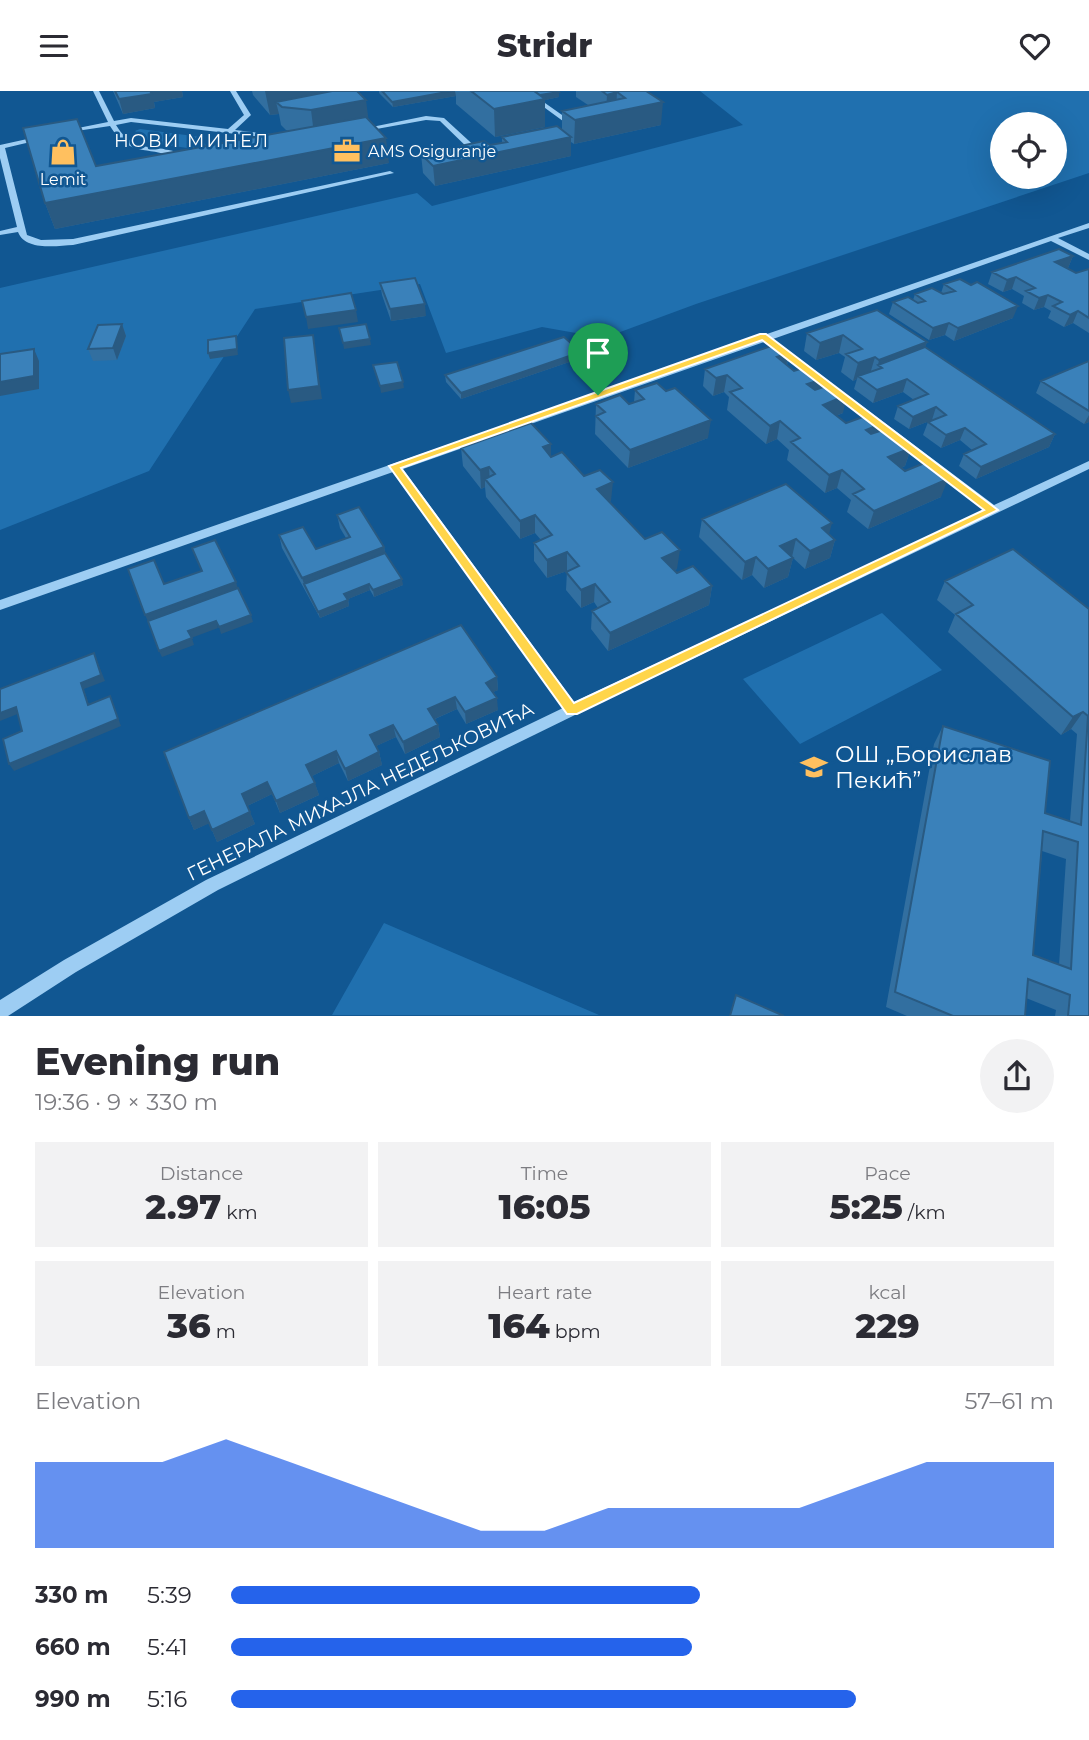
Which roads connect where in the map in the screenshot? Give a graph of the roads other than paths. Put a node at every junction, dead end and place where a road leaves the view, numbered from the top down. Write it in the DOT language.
graph roads {
  1 [pos="96,91"];
  2 [pos="233,91"];
  3 [pos="543,104"];
  4 [pos="113,122"];
  5 [pos="568,131"];
  6 [pos="229,132"];
  7 [pos="352,132"];
  8 [pos="285,138"];
  9 [pos="0,147"];
  10 [pos="489,148"];
  11 [pos="476,151"];
  12 [pos="464,153"];
  13 [pos="187,166"];
  14 [pos="390,173"];
  15 [pos="1089,225"];
  16 [pos="21,229"];
  17 [pos="0,233"];
  18 [pos="1051,238"];
  19 [pos="1089,257"];
  20 [pos="763,336"];
  21 [pos="1089,465"];
  22 [pos="395,466"];
  23 [pos="992,510"];
  24 [pos="0,605"];
  25 [pos="572,710"];
  26 [pos="0,1010"];
  1 -- 4 [label="street"];
  2 -- 6 [label="street"];
  3 -- 5 [label="street"];
  4 -- 6 [label="street"];
  4 -- 9 [label="street"];
  4 -- 13 [label="street"];
  6 -- 8 [label="street"];
  7 -- 11 [label="street"];
  9 -- 16 [label="street"];
  10 -- 11 [label="street"];
  11 -- 12 [label="street"];
  14 -- 16 [label="street"];
  15 -- 18 [label="street"];
  16 -- 17 [label="street"];
  18 -- 19 [label="street"];
  18 -- 20 [label="street"];
  20 -- 22 [label="street"];
  20 -- 23 [label="street"];
  21 -- 23 [label="street, ГЕНЕРАЛА МИХАЈЛА НЕДЕЉКОВИЋА"];
  22 -- 24 [label="street"];
  22 -- 25 [label="street"];
  23 -- 25 [label="street, ГЕНЕРАЛА МИХАЈЛА НЕДЕЉКОВИЋА"];
  25 -- 26 [label="street, ГЕНЕРАЛА МИХАЈЛА НЕДЕЉКОВИЋА"];
}
